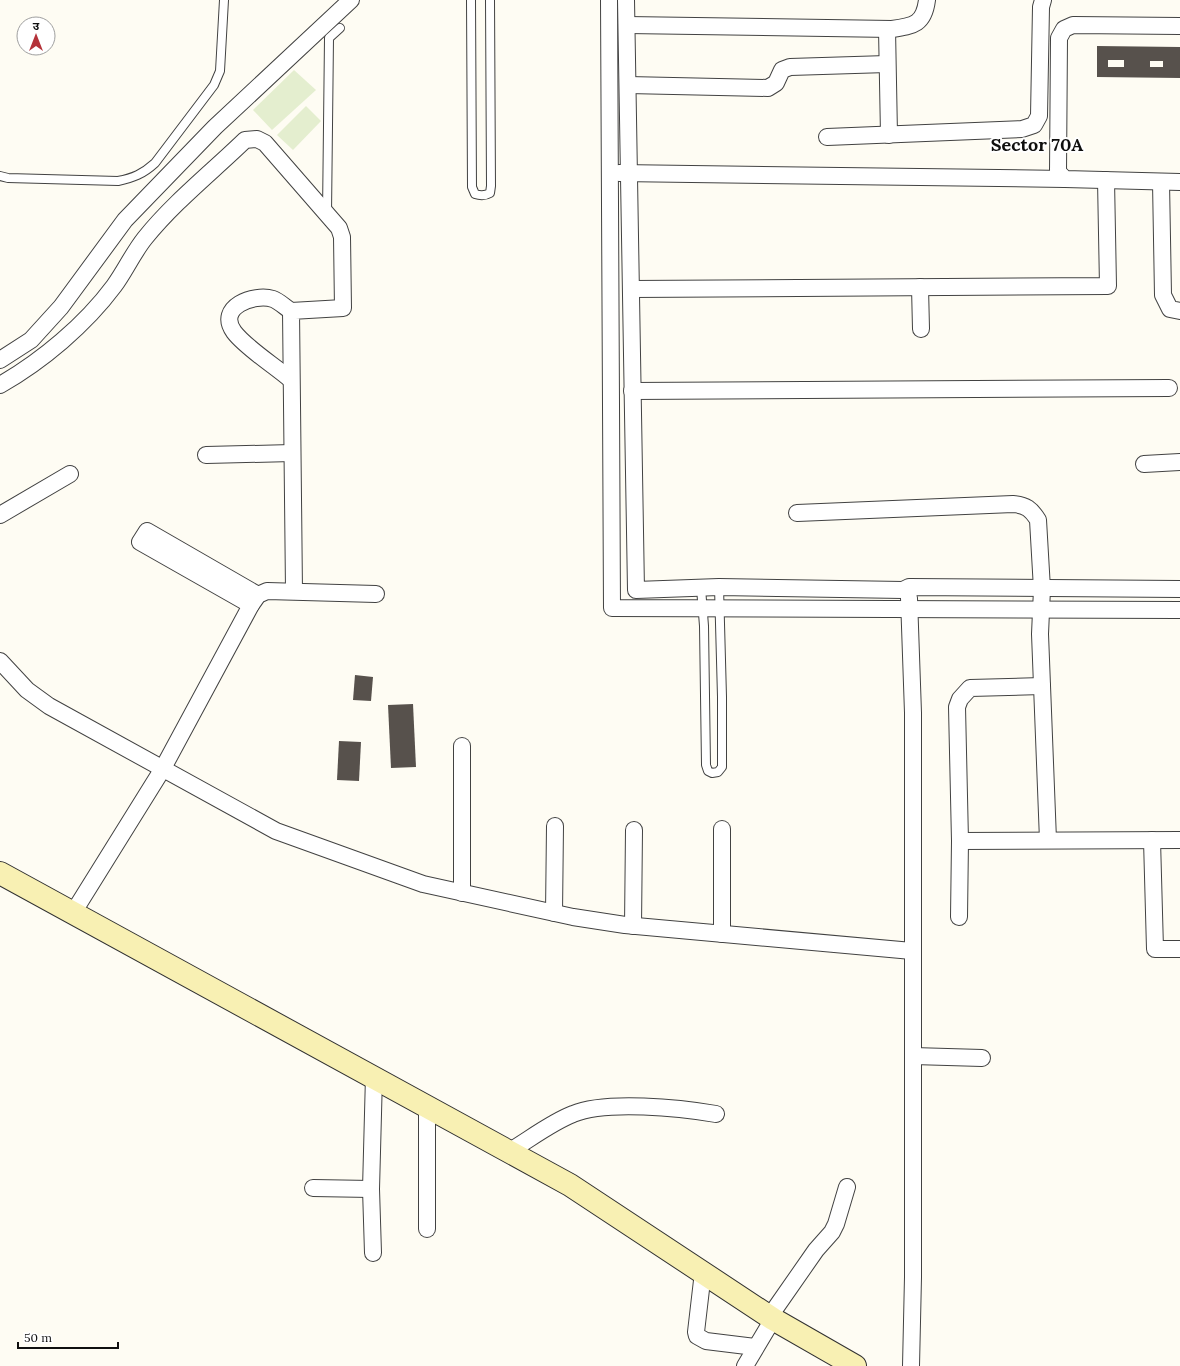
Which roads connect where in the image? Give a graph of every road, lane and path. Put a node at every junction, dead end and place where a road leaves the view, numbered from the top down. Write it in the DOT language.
graph roads {
  1 [pos="224,0"];
  2 [pos="351,0"];
  3 [pos="471,0"];
  4 [pos="490,0"];
  5 [pos="610,0"];
  6 [pos="626,0"];
  7 [pos="927,0"];
  8 [pos="1043,0"];
  9 [pos="627,25"];
  10 [pos="1180,26"];
  11 [pos="340,28"];
  12 [pos="887,28"];
  13 [pos="888,64"];
  14 [pos="628,85"];
  15 [pos="889,135"];
  16 [pos="827,137"];
  17 [pos="630,173"];
  18 [pos="610,174"];
  19 [pos="0,176"];
  20 [pos="1065,179"];
  21 [pos="1106,180"];
  22 [pos="1161,182"];
  23 [pos="1180,182"];
  24 [pos="327,213"];
  25 [pos="920,287"];
  26 [pos="631,289"];
  27 [pos="291,311"];
  28 [pos="1180,312"];
  29 [pos="921,329"];
  30 [pos="0,360"];
  31 [pos="291,380"];
  32 [pos="0,385"];
  33 [pos="1169,388"];
  34 [pos="632,390"];
  35 [pos="292,453"];
  36 [pos="206,455"];
  37 [pos="1180,462"];
  38 [pos="1144,464"];
  39 [pos="70,474"];
  40 [pos="797,513"];
  41 [pos="0,515"];
  42 [pos="718,587"];
  43 [pos="908,587"];
  44 [pos="701,588"];
  45 [pos="1042,589"];
  46 [pos="1180,589"];
  47 [pos="294,591"];
  48 [pos="376,594"];
  49 [pos="255,600"];
  50 [pos="702,608"];
  51 [pos="719,608"];
  52 [pos="909,609"];
  53 [pos="1041,609"];
  54 [pos="1180,610"];
  55 [pos="0,661"];
  56 [pos="1042,686"];
  57 [pos="462,746"];
  58 [pos="162,770"];
  59 [pos="555,826"];
  60 [pos="722,829"];
  61 [pos="634,830"];
  62 [pos="1048,840"];
  63 [pos="1152,840"];
  64 [pos="1180,840"];
  65 [pos="960,841"];
  66 [pos="0,873"];
  67 [pos="462,893"];
  68 [pos="73,913"];
  69 [pos="554,913"];
  70 [pos="959,917"];
  71 [pos="633,926"];
  72 [pos="722,934"];
  73 [pos="1180,950"];
  74 [pos="912,951"];
  75 [pos="913,1056"];
  76 [pos="982,1058"];
  77 [pos="374,1076"];
  78 [pos="428,1106"];
  79 [pos="716,1114"];
  80 [pos="510,1151"];
  81 [pos="847,1187"];
  82 [pos="313,1188"];
  83 [pos="371,1189"];
  84 [pos="426,1229"];
  85 [pos="373,1253"];
  86 [pos="703,1272"];
  87 [pos="771,1318"];
  88 [pos="755,1347"];
  89 [pos="850,1365"];
  90 [pos="745,1366"];
  91 [pos="910,1366"];
  1 -- 19 [label="lane"];
  2 -- 30 [label="street"];
  3 -- 4 [label="lane"];
  5 -- 18 [label="street"];
  6 -- 9 [label="street"];
  7 -- 12 [label="street"];
  8 -- 15 [label="street"];
  9 -- 12 [label="street"];
  9 -- 14 [label="street"];
  10 -- 20 [label="street"];
  11 -- 24 [label="lane"];
  12 -- 13 [label="street"];
  13 -- 14 [label="street"];
  13 -- 15 [label="street"];
  14 -- 17 [label="street"];
  15 -- 16 [label="street"];
  17 -- 18 [label="street"];
  17 -- 20 [label="street"];
  17 -- 26 [label="street"];
  18 -- 50 [label="street"];
  20 -- 21 [label="street"];
  21 -- 22 [label="street"];
  21 -- 25 [label="street"];
  22 -- 23 [label="street"];
  22 -- 28 [label="street"];
  24 -- 27 [label="street"];
  24 -- 32 [label="street"];
  25 -- 26 [label="street"];
  25 -- 29 [label="street"];
  26 -- 34 [label="street"];
  27 -- 31 [label="street"];
  27 -- 31 [label="street"];
  31 -- 35 [label="street"];
  33 -- 34 [label="street"];
  34 -- 44 [label="street"];
  35 -- 36 [label="street"];
  35 -- 47 [label="street"];
  37 -- 38 [label="street"];
  39 -- 41 [label="street"];
  40 -- 45 [label="street"];
  42 -- 43 [label="street"];
  42 -- 44 [label="street"];
  42 -- 51 [label="lane"];
  43 -- 45 [label="street"];
  43 -- 52 [label="street"];
  44 -- 50 [label="lane"];
  45 -- 46 [label="street"];
  45 -- 53 [label="street"];
  47 -- 48 [label="street"];
  47 -- 49 [label="street"];
  49 -- 49 [label="street"];
  49 -- 58 [label="street"];
  50 -- 51 [label="street"];
  50 -- 51 [label="lane"];
  51 -- 52 [label="street"];
  52 -- 53 [label="street"];
  52 -- 74 [label="street"];
  53 -- 54 [label="street"];
  53 -- 56 [label="street"];
  55 -- 58 [label="street"];
  56 -- 62 [label="street"];
  56 -- 65 [label="street"];
  57 -- 67 [label="street"];
  58 -- 67 [label="street"];
  58 -- 68 [label="street"];
  59 -- 69 [label="street"];
  60 -- 72 [label="street"];
  61 -- 71 [label="street"];
  62 -- 63 [label="street"];
  62 -- 65 [label="street"];
  63 -- 64 [label="street"];
  63 -- 73 [label="street"];
  65 -- 70 [label="street"];
  66 -- 68 [label="street"];
  67 -- 69 [label="street"];
  68 -- 77 [label="street"];
  69 -- 71 [label="street"];
  71 -- 72 [label="street"];
  72 -- 74 [label="street"];
  74 -- 75 [label="street"];
  75 -- 76 [label="street"];
  75 -- 91 [label="street"];
  77 -- 78 [label="street"];
  77 -- 83 [label="street"];
  78 -- 80 [label="street"];
  78 -- 84 [label="street"];
  79 -- 80 [label="street"];
  80 -- 86 [label="street"];
  81 -- 87 [label="street"];
  82 -- 83 [label="street"];
  83 -- 85 [label="street"];
  86 -- 87 [label="street"];
  86 -- 88 [label="street"];
  87 -- 88 [label="street"];
  87 -- 89 [label="street"];
  88 -- 90 [label="street"];
}
